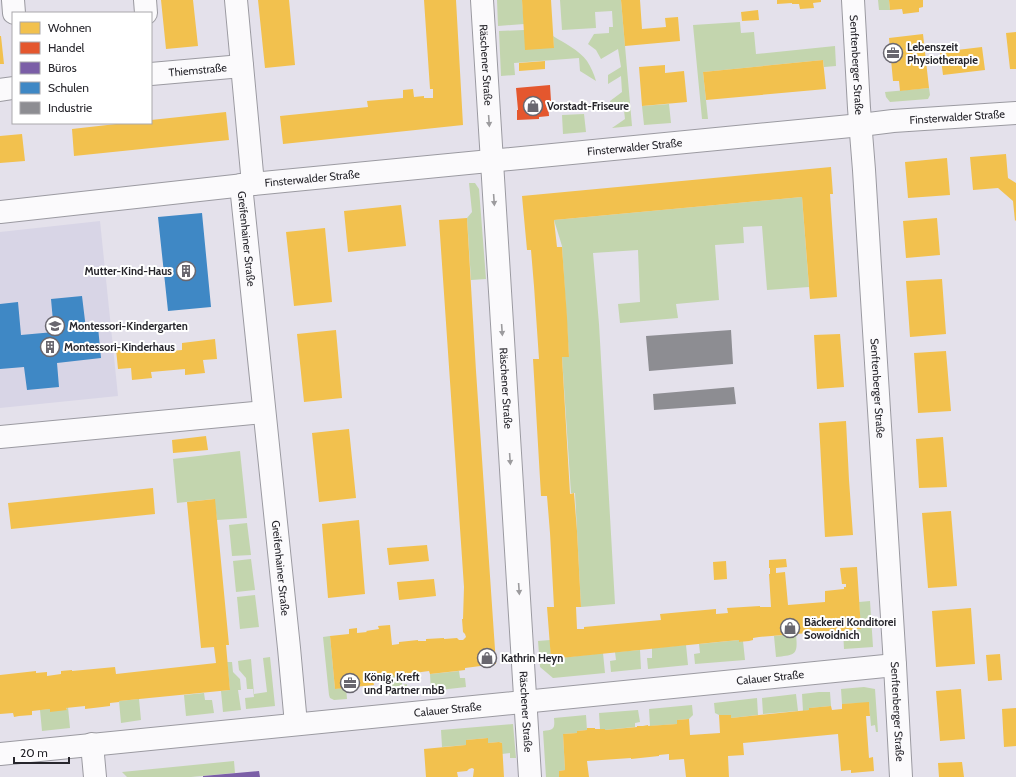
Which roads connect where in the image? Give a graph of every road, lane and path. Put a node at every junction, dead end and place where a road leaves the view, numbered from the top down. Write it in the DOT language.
graph roads {
  1 [pos="13,0"];
  2 [pos="145,0"];
  3 [pos="236,0"];
  4 [pos="482,0"];
  5 [pos="853,0"];
  6 [pos="14,12"];
  7 [pos="146,12"];
  8 [pos="242,66"];
  9 [pos="152,69"];
  10 [pos="12,88"];
  11 [pos="0,90"];
  12 [pos="1016,113"];
  13 [pos="861,125"];
  14 [pos="492,161"];
  15 [pos="247,184"];
  16 [pos="0,212"];
  17 [pos="264,412"];
  18 [pos="0,437"];
  19 [pos="895,665"];
  20 [pos="526,702"];
  21 [pos="296,724"];
  22 [pos="92,744"];
  23 [pos="0,754"];
  24 [pos="95,777"];
  25 [pos="530,777"];
  26 [pos="901,777"];
  1 -- 6 [label="street"];
  2 -- 7 [label="street"];
  3 -- 8 [label="street, Finsterwalder Straße"];
  4 -- 14 [label="street, Räschener Straße, one-way"];
  5 -- 13 [label="street, Senftenberger Straße"];
  8 -- 9 [label="street, Thiemstraße"];
  8 -- 15 [label="street, Finsterwalder Straße"];
  10 -- 11 [label="street"];
  12 -- 13 [label="street, Finsterwalder Straße"];
  13 -- 14 [label="street, Finsterwalder Straße"];
  13 -- 19 [label="street, Senftenberger Straße"];
  14 -- 15 [label="street, Finsterwalder Straße"];
  14 -- 20 [label="street, Räschener Straße, one-way"];
  15 -- 16 [label="street, Finsterwalder Straße"];
  15 -- 17 [label="street, Greifenhainer Straße"];
  17 -- 18 [label="street"];
  17 -- 21 [label="street, Greifenhainer Straße"];
  19 -- 20 [label="street, Calauer Straße"];
  19 -- 26 [label="street, Senftenberger Straße"];
  20 -- 21 [label="street, Calauer Straße"];
  20 -- 25 [label="street, Räschener Straße"];
  21 -- 22 [label="street, Calauer Straße"];
  22 -- 23 [label="street, Calauer Straße"];
  22 -- 24 [label="street"];
}
